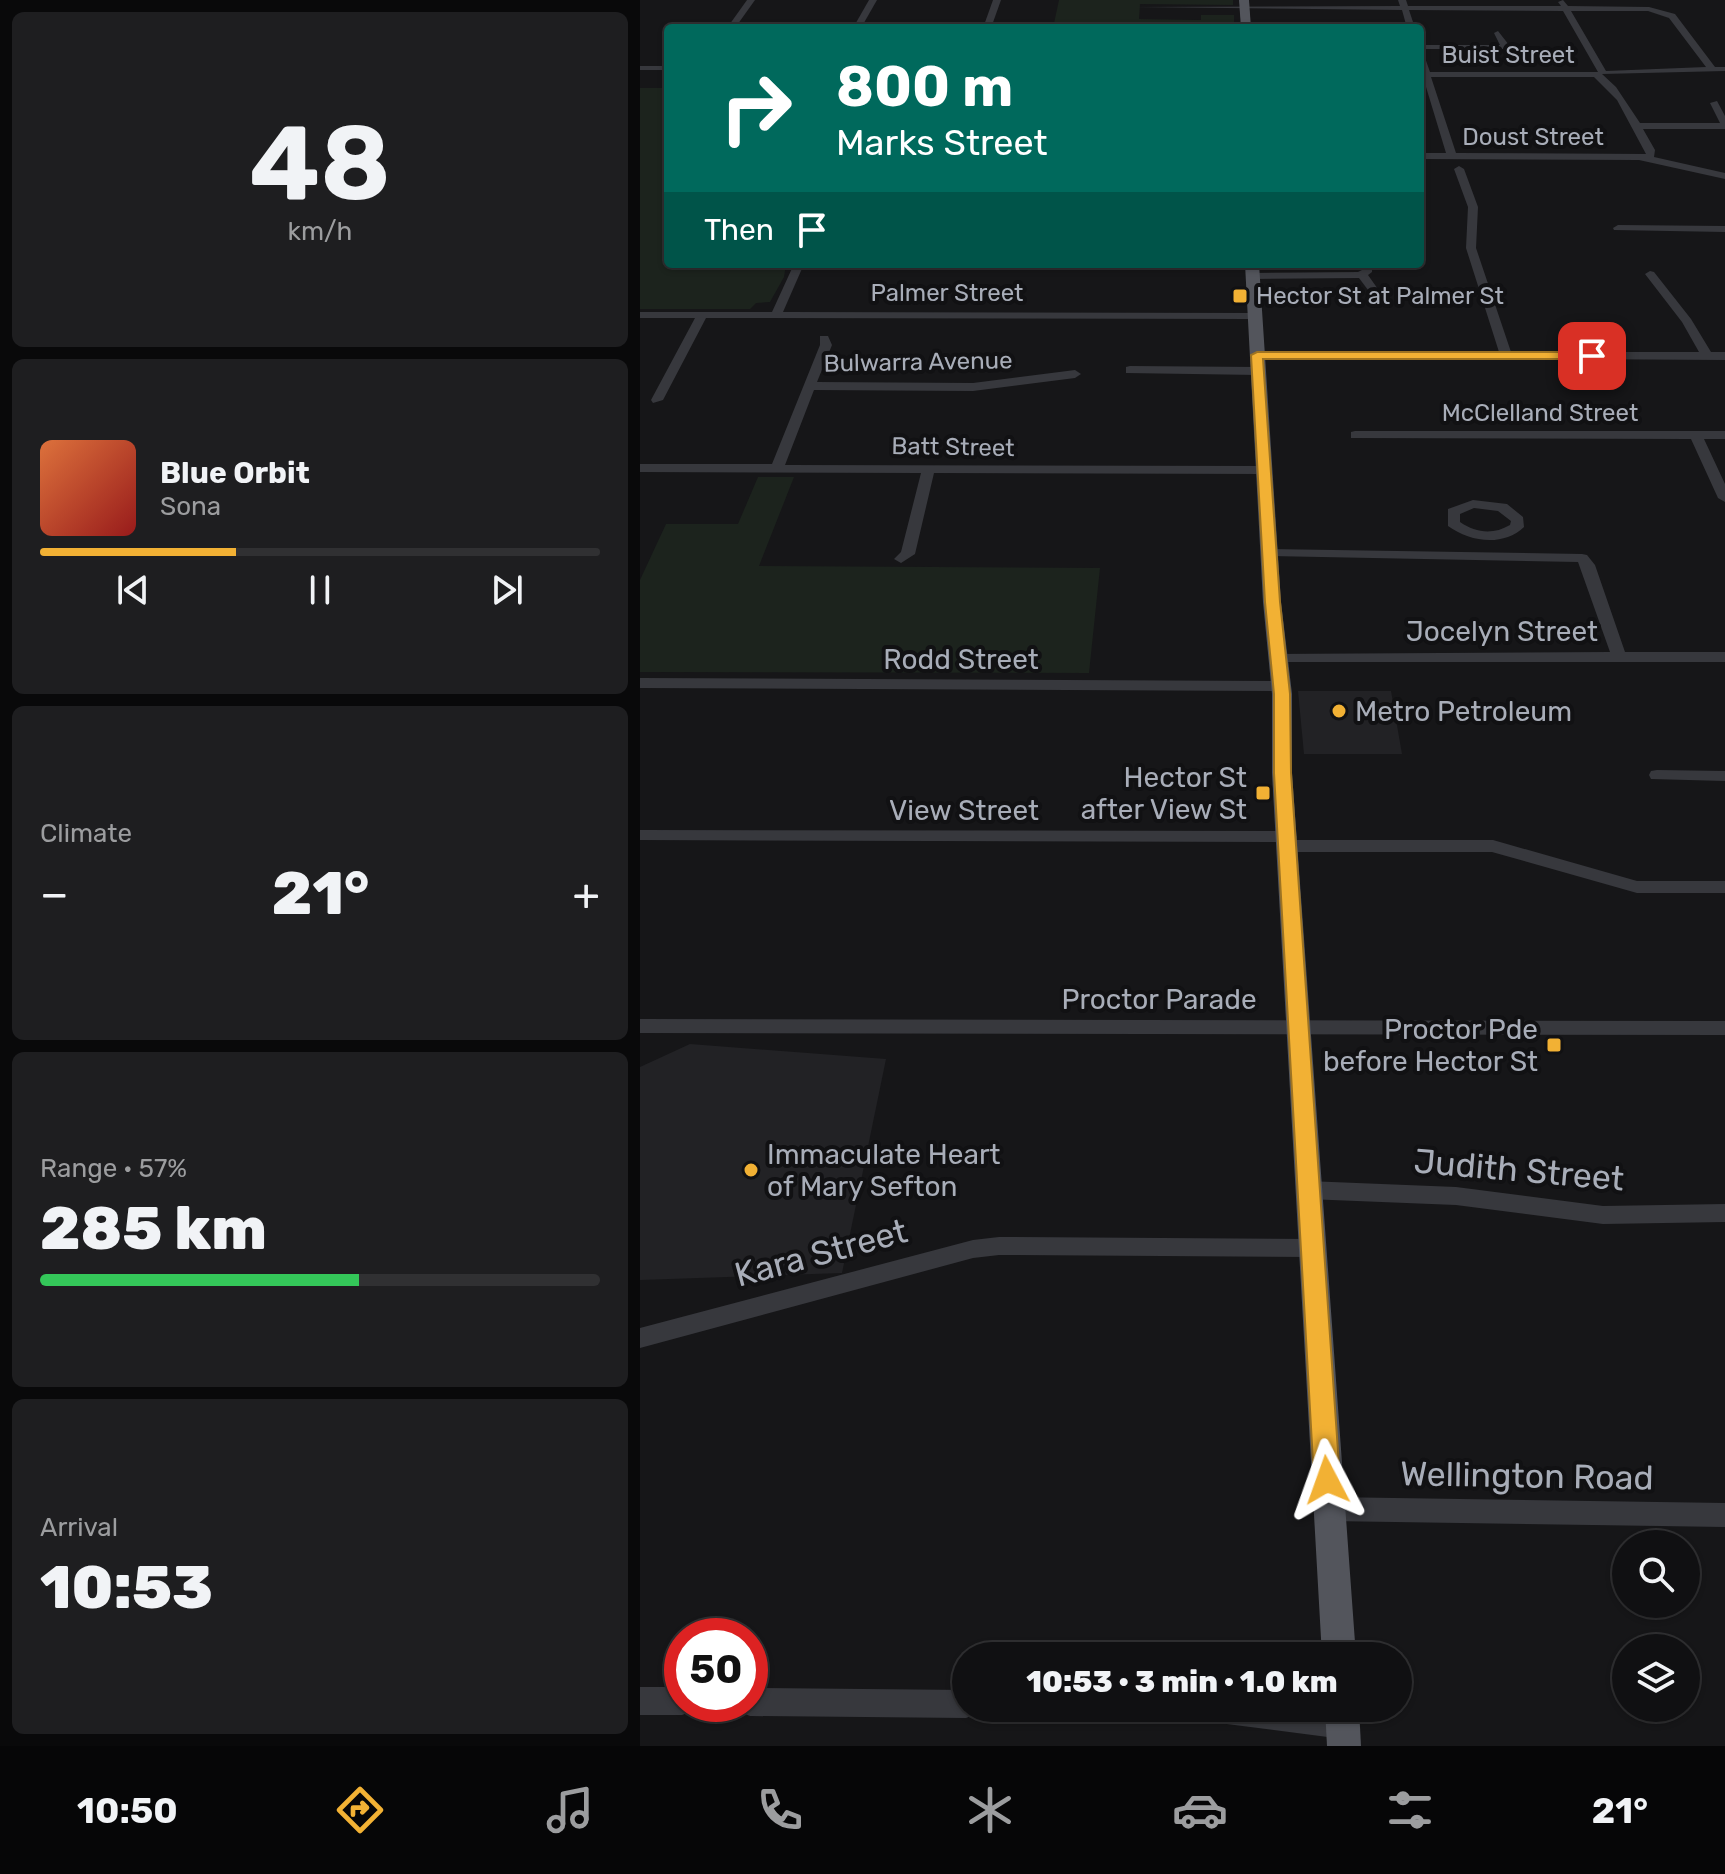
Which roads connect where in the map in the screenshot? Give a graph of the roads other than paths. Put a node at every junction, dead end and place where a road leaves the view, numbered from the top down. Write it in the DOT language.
graph roads {
  1 [pos="751,0"];
  2 [pos="873,0"];
  3 [pos="997,0"];
  4 [pos="1402,0"];
  5 [pos="1560,0"];
  6 [pos="1244,4"];
  7 [pos="1138,7"];
  8 [pos="1405,9"];
  9 [pos="1566,9"];
  10 [pos="734,24"];
  11 [pos="859,24"];
  12 [pos="988,24"];
  13 [pos="1246,24"];
  14 [pos="1410,24"];
  15 [pos="1498,33"];
  16 [pos="1424,47"];
  17 [pos="640,68"];
  18 [pos="664,68"];
  19 [pos="1712,69"];
  20 [pos="1725,69"];
  21 [pos="1424,74"];
  22 [pos="1602,75"];
  23 [pos="1424,77"];
  24 [pos="1714,103"];
  25 [pos="1725,125"];
  26 [pos="1636,126"];
  27 [pos="1424,156"];
  28 [pos="1452,157"];
  29 [pos="1646,158"];
  30 [pos="1459,169"];
  31 [pos="1725,176"];
  32 [pos="1618,228"];
  33 [pos="1725,229"];
  34 [pos="797,268"];
  35 [pos="1365,269"];
  36 [pos="1252,270"];
  37 [pos="1650,274"];
  38 [pos="1375,292"];
  39 [pos="640,315"];
  40 [pos="702,315"];
  41 [pos="776,315"];
  42 [pos="1254,316"];
  43 [pos="824,338"];
  44 [pos="1506,356"];
  45 [pos="1707,356"];
  46 [pos="1725,356"];
  47 [pos="1257,363"];
  48 [pos="1130,370"];
  49 [pos="1075,374"];
  50 [pos="809,386"];
  51 [pos="657,400"];
  52 [pos="1695,434"];
  53 [pos="1355,435"];
  54 [pos="1725,435"];
  55 [pos="640,468"];
  56 [pos="777,468"];
  57 [pos="929,468"];
  58 [pos="1265,470"];
  59 [pos="1725,498"];
  60 [pos="1489,536"];
  61 [pos="1269,553"];
  62 [pos="1487,555"];
  63 [pos="901,559"];
  64 [pos="1278,657"];
  65 [pos="1619,657"];
  66 [pos="1725,657"];
  67 [pos="640,683"];
  68 [pos="1281,686"];
  69 [pos="1657,775"];
  70 [pos="1725,776"];
  71 [pos="640,835"];
  72 [pos="1289,841"];
  73 [pos="1725,887"];
  74 [pos="640,1026"];
  75 [pos="1298,1028"];
  76 [pos="1725,1028"];
  77 [pos="1307,1190"];
  78 [pos="1725,1213"];
  79 [pos="1311,1248"];
  80 [pos="640,1338"];
  81 [pos="1329,1509"];
  82 [pos="1725,1515"];
  83 [pos="1337,1642"];
  84 [pos="640,1701"];
  85 [pos="664,1701"];
  86 [pos="768,1702"];
  87 [pos="952,1704"];
  88 [pos="1314,1722"];
  89 [pos="1343,1726"];
  1 -- 10 [label="street"];
  2 -- 11 [label="street"];
  3 -- 12 [label="street"];
  4 -- 8 [label="street"];
  5 -- 9 [label="street"];
  6 -- 7 [label="street"];
  6 -- 8 [label="street"];
  6 -- 13 [label="main road"];
  8 -- 9 [label="street"];
  8 -- 14 [label="street"];
  9 -- 19 [label="street"];
  9 -- 22 [label="street"];
  15 -- 16 [label="street"];
  17 -- 18 [label="street"];
  19 -- 20 [label="street, Buist Street"];
  19 -- 22 [label="street, Buist Street"];
  21 -- 22 [label="street, Buist Street"];
  22 -- 26 [label="street"];
  23 -- 28 [label="street"];
  24 -- 25 [label="street"];
  25 -- 26 [label="street"];
  26 -- 29 [label="street"];
  27 -- 28 [label="street, Doust Street"];
  28 -- 29 [label="street, Doust Street"];
  29 -- 31 [label="street, Doust Street"];
  30 -- 44 [label="street"];
  32 -- 33 [label="street"];
  34 -- 41 [label="street"];
  35 -- 36 [label="street"];
  35 -- 38 [label="street"];
  36 -- 42 [label="main road"];
  37 -- 45 [label="street"];
  39 -- 40 [label="street, Palmer Street"];
  40 -- 41 [label="street, Palmer Street"];
  40 -- 51 [label="street"];
  41 -- 42 [label="street, Palmer Street"];
  42 -- 47 [label="main road"];
  43 -- 50 [label="street"];
  44 -- 45 [label="street"];
  44 -- 47 [label="street"];
  45 -- 46 [label="street"];
  47 -- 48 [label="street"];
  47 -- 58 [label="main road"];
  49 -- 50 [label="street, Bulwarra Avenue"];
  50 -- 56 [label="street"];
  52 -- 53 [label="street, McClelland Street"];
  52 -- 54 [label="street, McClelland Street"];
  52 -- 59 [label="street"];
  55 -- 56 [label="street, Batt Street"];
  56 -- 57 [label="street, Batt Street"];
  57 -- 58 [label="street, Batt Street"];
  57 -- 63 [label="street"];
  58 -- 61 [label="main road"];
  60 -- 62 [label="street"];
  61 -- 62 [label="street"];
  61 -- 64 [label="main road"];
  62 -- 65 [label="street"];
  64 -- 65 [label="street, Jocelyn Street"];
  64 -- 68 [label="main road"];
  65 -- 66 [label="street, Jocelyn Street"];
  67 -- 68 [label="street, Rodd Street"];
  68 -- 72 [label="main road"];
  69 -- 70 [label="street"];
  71 -- 72 [label="street, View Street"];
  72 -- 73 [label="street, View Street"];
  72 -- 75 [label="main road"];
  74 -- 75 [label="street, Proctor Parade"];
  75 -- 76 [label="street, Proctor Parade"];
  75 -- 77 [label="main road"];
  77 -- 78 [label="street, Judith Street"];
  77 -- 79 [label="main road"];
  79 -- 80 [label="street, Kara Street"];
  79 -- 81 [label="main road"];
  81 -- 82 [label="street, Wellington Road"];
  81 -- 83 [label="main road"];
  84 -- 85 [label="street"];
  86 -- 87 [label="street"];
  88 -- 89 [label="street"];
}
